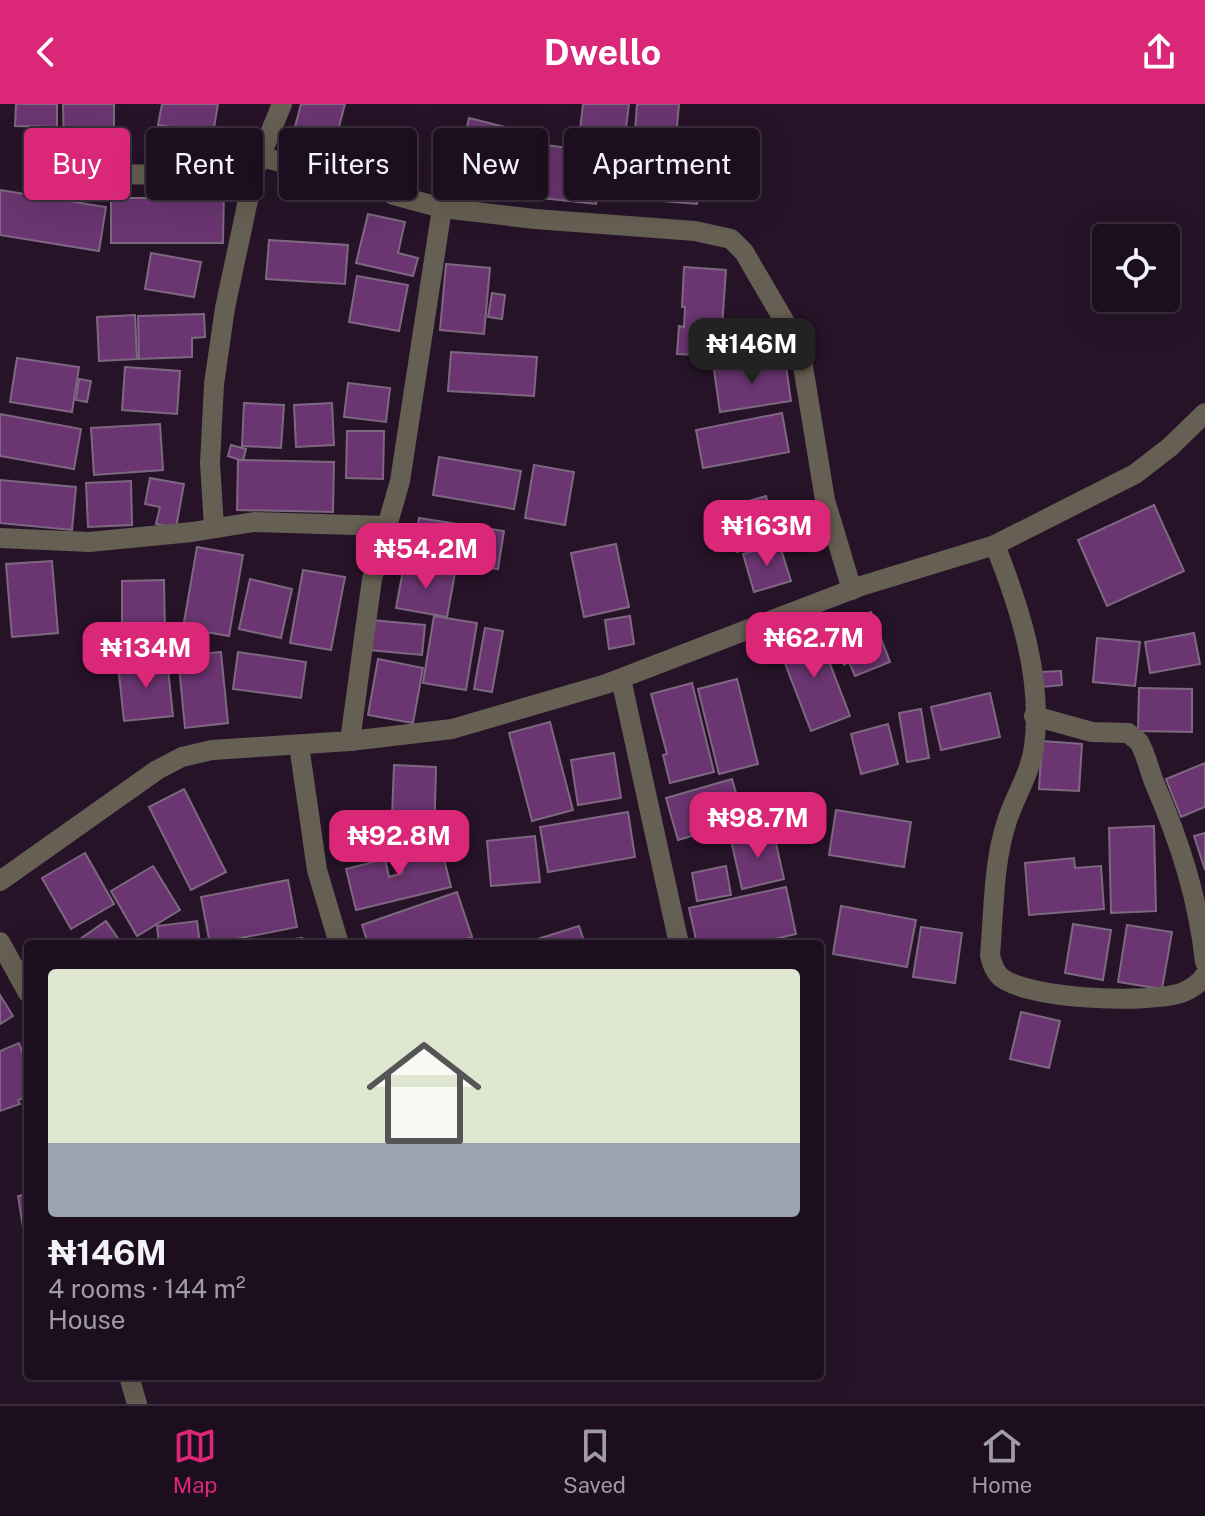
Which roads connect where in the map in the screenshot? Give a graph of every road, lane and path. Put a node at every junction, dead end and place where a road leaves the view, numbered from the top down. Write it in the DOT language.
graph roads {
  1 [pos="282,104"];
  2 [pos="263,150"];
  3 [pos="263,165"];
  4 [pos="249,200"];
  5 [pos="442,208"];
  6 [pos="1205,413"];
  7 [pos="387,526"];
  8 [pos="214,527"];
  9 [pos="0,538"];
  10 [pos="995,545"];
  11 [pos="852,590"];
  12 [pos="621,679"];
  13 [pos="1034,716"];
  14 [pos="350,741"];
  15 [pos="299,745"];
  16 [pos="0,881"];
  17 [pos="338,940"];
  18 [pos="678,940"];
  19 [pos="0,942"];
  20 [pos="1205,962"];
  21 [pos="1205,975"];
  22 [pos="24,986"];
  23 [pos="130,1380"];
  24 [pos="137,1404"];
  1 -- 2 [label="street"];
  3 -- 5 [label="street"];
  4 -- 8 [label="street"];
  5 -- 7 [label="street"];
  5 -- 11 [label="street"];
  6 -- 10 [label="street"];
  7 -- 8 [label="street"];
  7 -- 14 [label="street"];
  8 -- 9 [label="street"];
  10 -- 11 [label="street"];
  10 -- 13 [label="street"];
  11 -- 12 [label="street"];
  12 -- 14 [label="street"];
  12 -- 18 [label="street"];
  13 -- 20 [label="street"];
  13 -- 21 [label="street"];
  14 -- 15 [label="street"];
  15 -- 16 [label="street"];
  15 -- 17 [label="street"];
  19 -- 22 [label="street"];
  23 -- 24 [label="street"];
}
